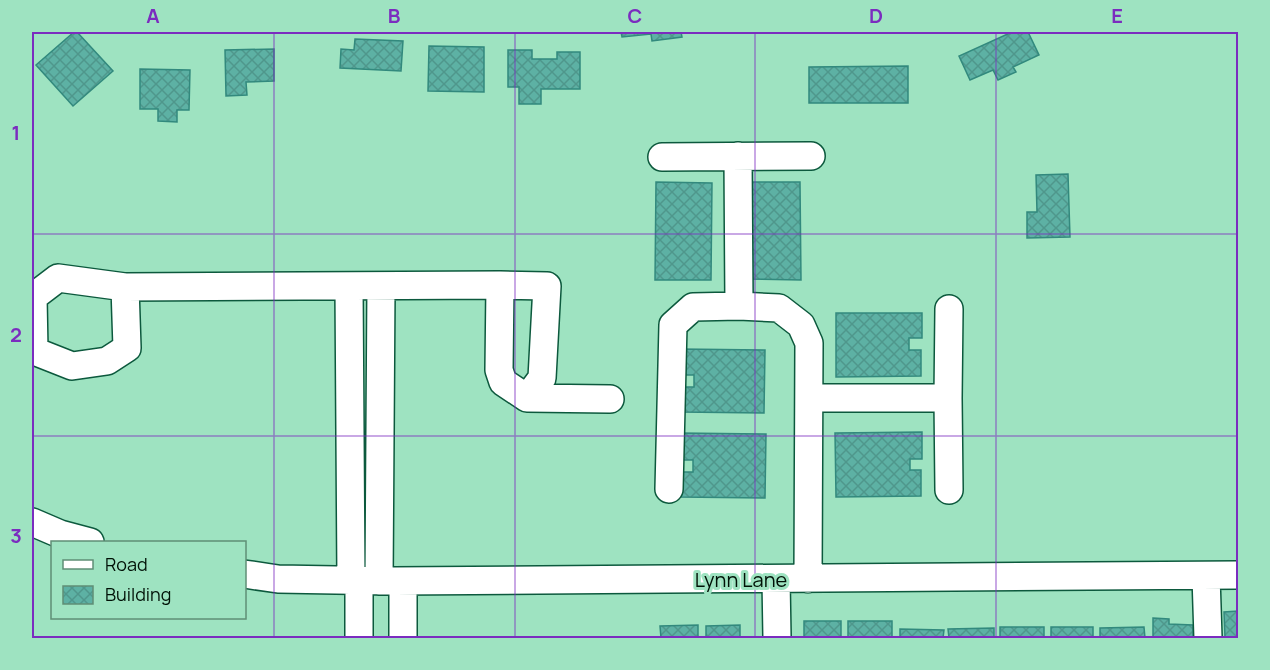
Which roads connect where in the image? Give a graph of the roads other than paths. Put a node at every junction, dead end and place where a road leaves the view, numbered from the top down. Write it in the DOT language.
graph roads {
  1 [pos="738,156"];
  2 [pos="811,156"];
  3 [pos="662,157"];
  4 [pos="500,285"];
  5 [pos="349,286"];
  6 [pos="381,286"];
  7 [pos="125,287"];
  8 [pos="739,306"];
  9 [pos="949,309"];
  10 [pos="527,398"];
  11 [pos="809,398"];
  12 [pos="948,398"];
  13 [pos="610,399"];
  14 [pos="669,489"];
  15 [pos="949,490"];
  16 [pos="32,522"];
  17 [pos="83,541"];
  18 [pos="246,574"];
  19 [pos="1239,575"];
  20 [pos="1206,576"];
  21 [pos="776,579"];
  22 [pos="808,579"];
  23 [pos="373,581"];
  24 [pos="359,639"];
  25 [pos="403,639"];
  26 [pos="777,639"];
  27 [pos="1208,639"];
  1 -- 2 [label="street"];
  1 -- 3 [label="street"];
  1 -- 8 [label="street"];
  4 -- 6 [label="street"];
  4 -- 10 [label="street"];
  4 -- 10 [label="street"];
  5 -- 6 [label="street"];
  5 -- 7 [label="street"];
  5 -- 23 [label="street"];
  6 -- 23 [label="street"];
  8 -- 11 [label="street"];
  8 -- 14 [label="street"];
  9 -- 12 [label="street"];
  10 -- 13 [label="street"];
  11 -- 12 [label="street"];
  11 -- 22 [label="street"];
  12 -- 15 [label="street"];
  16 -- 17 [label="street"];
  18 -- 23 [label="street, Lynn Lane"];
  19 -- 20 [label="street, Lynn Lane"];
  20 -- 22 [label="street, Lynn Lane"];
  20 -- 27 [label="street"];
  21 -- 22 [label="street, Lynn Lane"];
  21 -- 23 [label="street, Lynn Lane"];
  21 -- 26 [label="street"];
  23 -- 24 [label="street"];
  23 -- 25 [label="street"];
}
